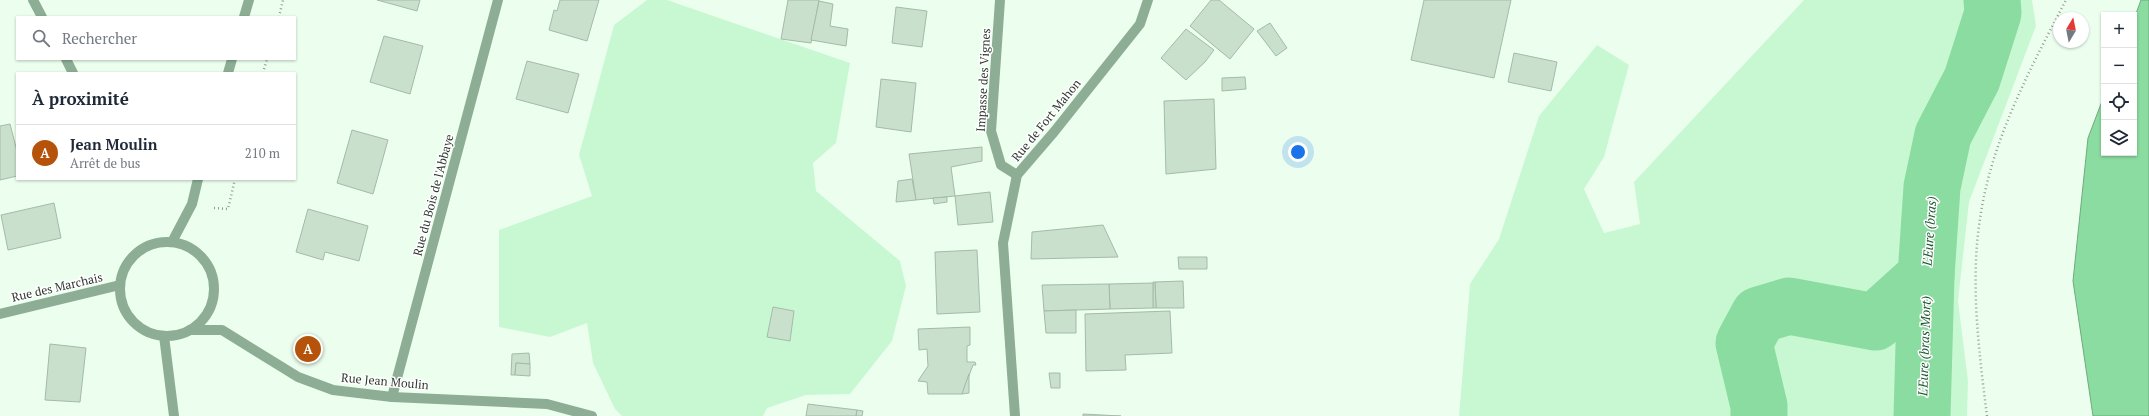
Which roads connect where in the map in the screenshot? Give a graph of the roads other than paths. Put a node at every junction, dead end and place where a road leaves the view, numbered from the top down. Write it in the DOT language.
graph roads {
  1 [pos="33,0"];
  2 [pos="250,0"];
  3 [pos="498,0"];
  4 [pos="1000,0"];
  5 [pos="1148,0"];
  6 [pos="41,16"];
  7 [pos="244,16"];
  8 [pos="66,60"];
  9 [pos="232,60"];
  10 [pos="72,72"];
  11 [pos="228,72"];
  12 [pos="1017,175"];
  13 [pos="198,180"];
  14 [pos="172,242"];
  15 [pos="120,286"];
  16 [pos="0,314"];
  17 [pos="190,330"];
  18 [pos="164,336"];
  19 [pos="392,397"];
  20 [pos="174,416"];
  21 [pos="592,416"];
  22 [pos="1015,416"];
  1 -- 6 [label="street"];
  2 -- 7 [label="street"];
  3 -- 19 [label="street, Rue du Bois de l'Abbaye"];
  4 -- 12 [label="street, Impasse des Vignes"];
  5 -- 12 [label="street, Rue de Fort Mahon"];
  8 -- 10 [label="street"];
  9 -- 11 [label="street"];
  12 -- 22 [label="street, Rue de Fort Mahon"];
  13 -- 14 [label="street"];
  14 -- 15 [label="street"];
  14 -- 17 [label="street"];
  15 -- 16 [label="street, Rue des Marchais"];
  15 -- 18 [label="street"];
  17 -- 18 [label="street"];
  17 -- 19 [label="street, Rue Jean Moulin"];
  18 -- 20 [label="street"];
  19 -- 21 [label="street, Rue Jean Moulin"];
}
